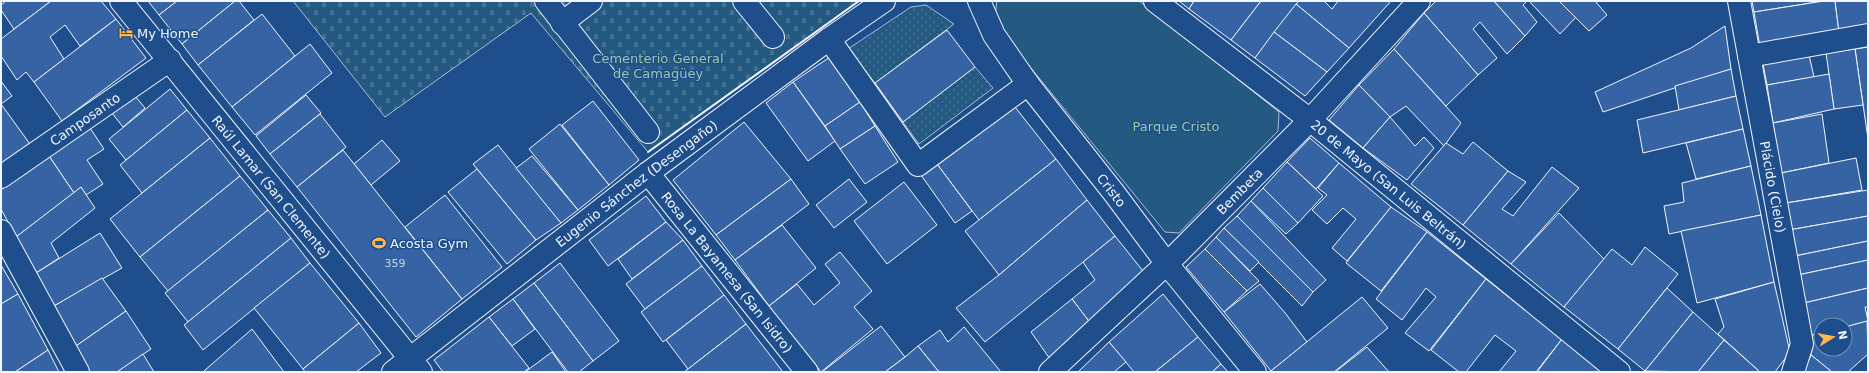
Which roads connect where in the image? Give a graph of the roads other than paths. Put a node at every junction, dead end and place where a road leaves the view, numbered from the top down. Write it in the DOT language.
graph roads {
  1 [pos="121,1"];
  2 [pos="546,1"];
  3 [pos="591,1"];
  4 [pos="744,1"];
  5 [pos="884,1"];
  6 [pos="979,1"];
  7 [pos="986,1"];
  8 [pos="1155,1"];
  9 [pos="1419,1"];
  10 [pos="1740,1"];
  11 [pos="562,23"];
  12 [pos="994,35"];
  13 [pos="1868,35"];
  14 [pos="773,37"];
  15 [pos="829,39"];
  16 [pos="1749,56"];
  17 [pos="170,60"];
  18 [pos="1028,84"];
  19 [pos="1310,120"];
  20 [pos="648,132"];
  21 [pos="648,173"];
  22 [pos="1,177"];
  23 [pos="1,231"];
  24 [pos="1167,264"];
  25 [pos="416,366"];
  26 [pos="78,372"];
  27 [pos="393,372"];
  28 [pos="807,372"];
  29 [pos="1050,372"];
  30 [pos="1255,372"];
  31 [pos="1619,372"];
  32 [pos="1793,372"];
  1 -- 17 [label="street, Raúl Lamar (San Clemente)"];
  2 -- 11 [label="street"];
  3 -- 11 [label="street"];
  4 -- 14 [label="street"];
  5 -- 15 [label="street, Eugenio Sánchez (Desengaño)"];
  6 -- 12 [label="street, Cristo"];
  7 -- 12 [label="street"];
  8 -- 19 [label="street, 20 de Mayo (San Luis Beltrán)"];
  9 -- 19 [label="street, Bembeta"];
  10 -- 16 [label="street, Plácido (Cielo)"];
  11 -- 20 [label="street"];
  12 -- 18 [label="street, Cristo"];
  13 -- 16 [label="street"];
  15 -- 18 [label="street"];
  15 -- 21 [label="street, Eugenio Sánchez (Desengaño)"];
  16 -- 32 [label="street, Plácido (Cielo)"];
  17 -- 22 [label="street, Camposanto"];
  17 -- 25 [label="street, Raúl Lamar (San Clemente)"];
  18 -- 24 [label="street, Cristo"];
  19 -- 24 [label="street, Bembeta"];
  19 -- 31 [label="street, 20 de Mayo (San Luis Beltrán)"];
  21 -- 25 [label="street, Eugenio Sánchez (Desengaño)"];
  21 -- 28 [label="street, Rosa La Bayamesa (San Isidro)"];
  23 -- 26 [label="street"];
  24 -- 29 [label="street, Bembeta"];
  24 -- 30 [label="street, Cristo"];
  25 -- 27 [label="street, Eugenio Sánchez (Desengaño)"];
}
